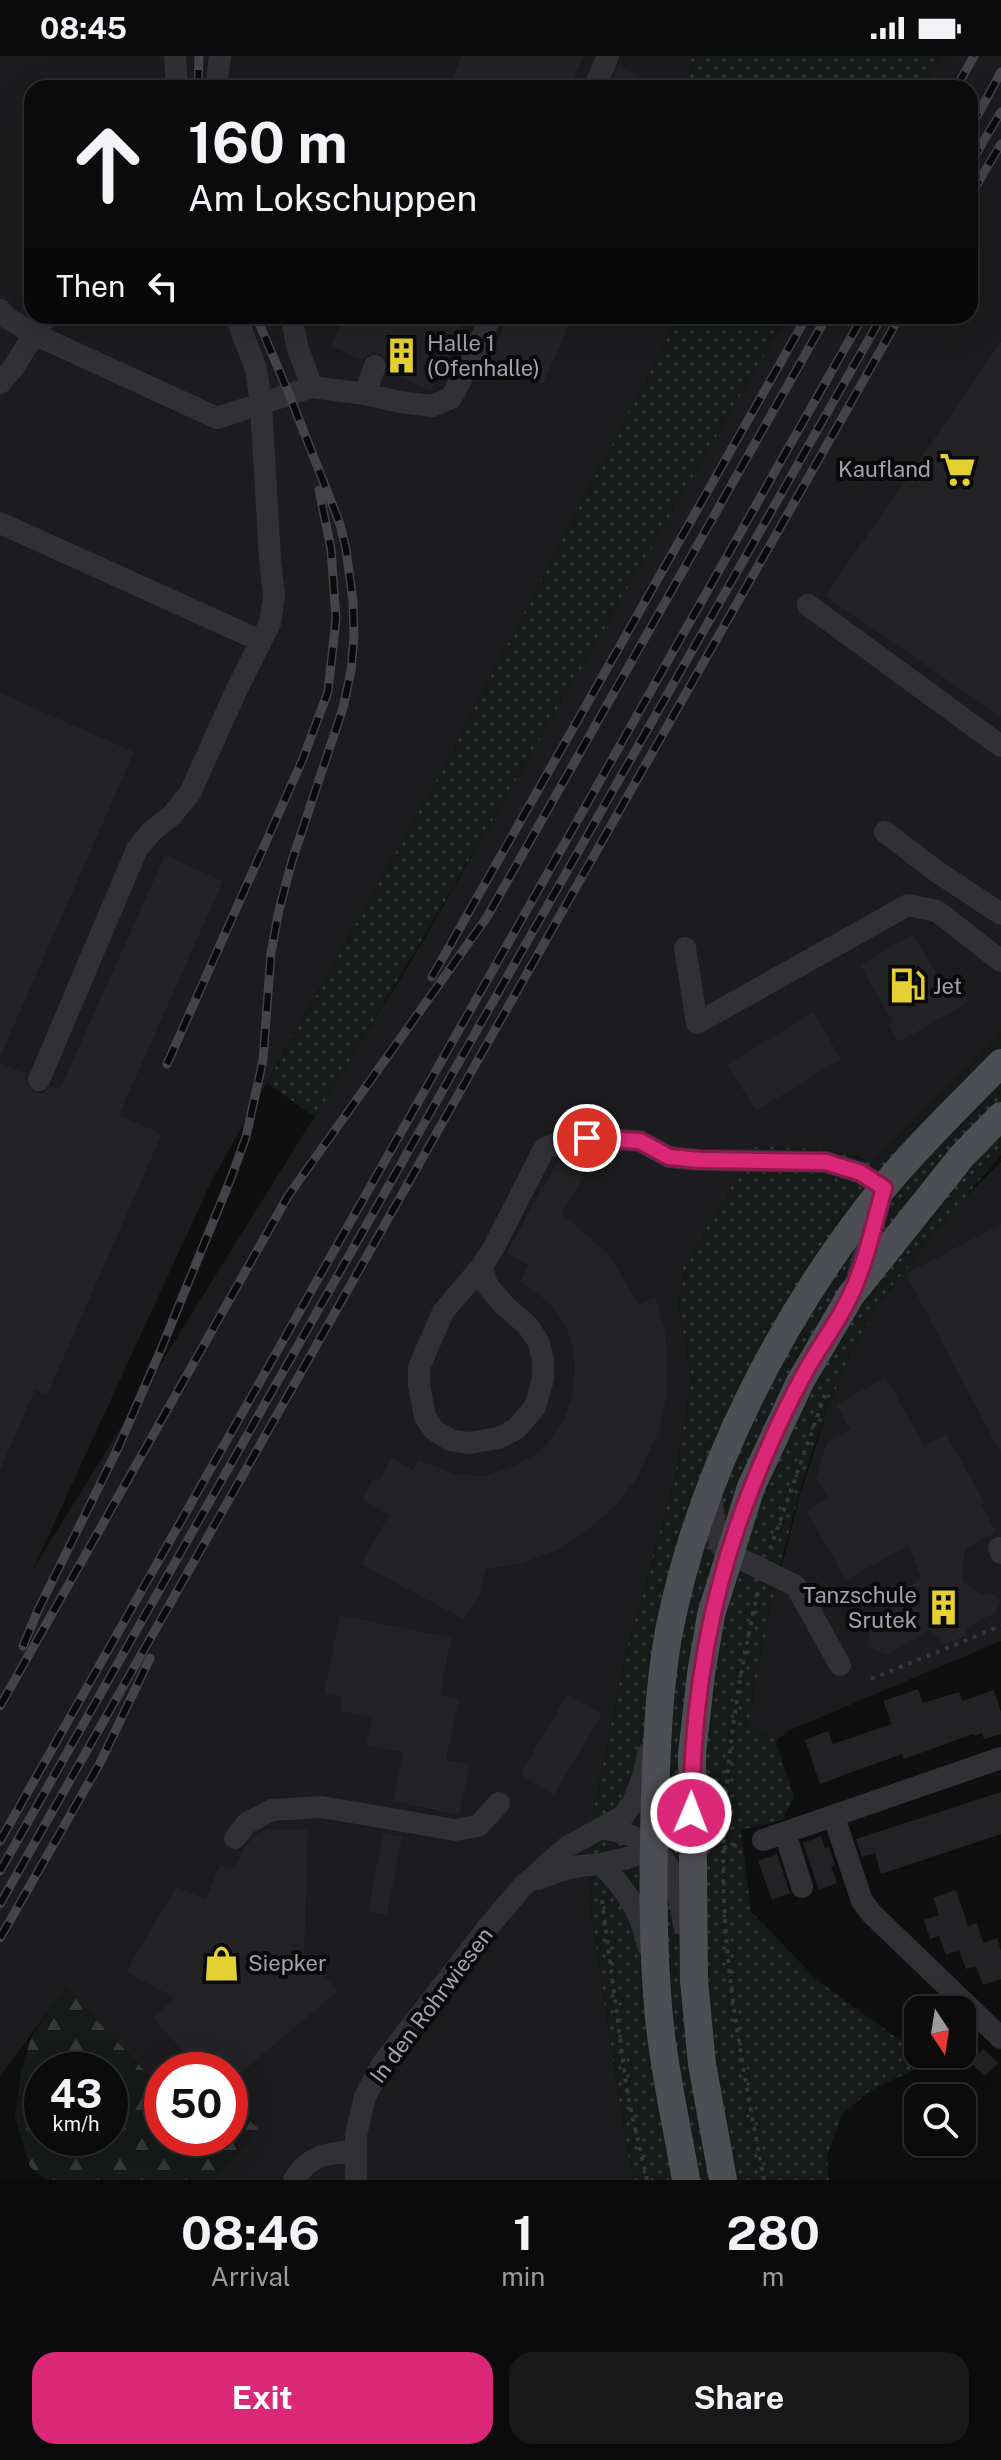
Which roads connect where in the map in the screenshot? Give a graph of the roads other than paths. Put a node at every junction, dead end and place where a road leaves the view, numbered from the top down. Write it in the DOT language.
graph roads {
  1 [pos="175,56"];
  2 [pos="220,56"];
  3 [pos="608,56"];
  4 [pos="176,80"];
  5 [pos="217,80"];
  6 [pos="598,80"];
  7 [pos="0,310"];
  8 [pos="24,322"];
  9 [pos="239,324"];
  10 [pos="293,324"];
  11 [pos="487,324"];
  12 [pos="40,325"];
  13 [pos="375,366"];
  14 [pos="0,383"];
  15 [pos="312,387"];
  16 [pos="365,394"];
  17 [pos="261,404"];
  18 [pos="0,523"];
  19 [pos="808,605"];
  20 [pos="261,641"];
  21 [pos="1001,746"];
  22 [pos="885,832"];
  23 [pos="1001,914"];
  24 [pos="685,948"];
  25 [pos="1001,961"];
  26 [pos="1001,1063"];
  27 [pos="39,1080"];
  28 [pos="1001,1116"];
  29 [pos="884,1188"];
  30 [pos="482,1266"];
  31 [pos="851,1295"];
  32 [pos="711,1486"];
  33 [pos="729,1553"];
  34 [pos="840,1665"];
  35 [pos="659,1697"];
  36 [pos="692,1754"];
  37 [pos="1001,1758"];
  38 [pos="499,1803"];
  39 [pos="834,1817"];
  40 [pos="601,1828"];
  41 [pos="235,1838"];
  42 [pos="653,1848"];
  43 [pos="601,1864"];
  44 [pos="523,1886"];
  45 [pos="802,1887"];
  46 [pos="694,1981"];
  47 [pos="658,2000"];
  48 [pos="1001,2038"];
  49 [pos="355,2151"];
  50 [pos="294,2180"];
  51 [pos="356,2180"];
  52 [pos="686,2180"];
  53 [pos="723,2180"];
  1 -- 4 [label="street"];
  2 -- 5 [label="street"];
  3 -- 6 [label="street"];
  7 -- 8 [label="street"];
  9 -- 17 [label="street"];
  10 -- 15 [label="street"];
  11 -- 16 [label="street"];
  12 -- 14 [label="street"];
  12 -- 17 [label="street"];
  13 -- 16 [label="street"];
  15 -- 16 [label="street"];
  15 -- 17 [label="street"];
  17 -- 20 [label="street"];
  18 -- 20 [label="street"];
  19 -- 21 [label="street"];
  20 -- 27 [label="street"];
  22 -- 23 [label="street"];
  24 -- 25 [label="street"];
  26 -- 29 [label="main road"];
  28 -- 31 [label="main road"];
  29 -- 30 [label="street"];
  29 -- 31 [label="street"];
  29 -- 32 [label="main road"];
  30 -- 30 [label="street"];
  31 -- 33 [label="main road"];
  32 -- 33 [label="street"];
  32 -- 35 [label="main road"];
  33 -- 34 [label="street"];
  33 -- 36 [label="main road"];
  35 -- 40 [label="street, In den Rohrwiesen"];
  35 -- 42 [label="main road"];
  36 -- 42 [label="street"];
  36 -- 46 [label="main road"];
  37 -- 39 [label="street"];
  38 -- 41 [label="street"];
  39 -- 45 [label="street"];
  39 -- 48 [label="street"];
  40 -- 42 [label="street"];
  40 -- 44 [label="street, In den Rohrwiesen"];
  42 -- 43 [label="street, In den Rohrwiesen"];
  42 -- 46 [label="street"];
  42 -- 47 [label="main road"];
  43 -- 44 [label="street, In den Rohrwiesen"];
  43 -- 47 [label="street"];
  44 -- 49 [label="street, In den Rohrwiesen"];
  46 -- 53 [label="main road"];
  47 -- 52 [label="main road"];
  49 -- 50 [label="street"];
  49 -- 51 [label="street, In den Rohrwiesen"];
}
